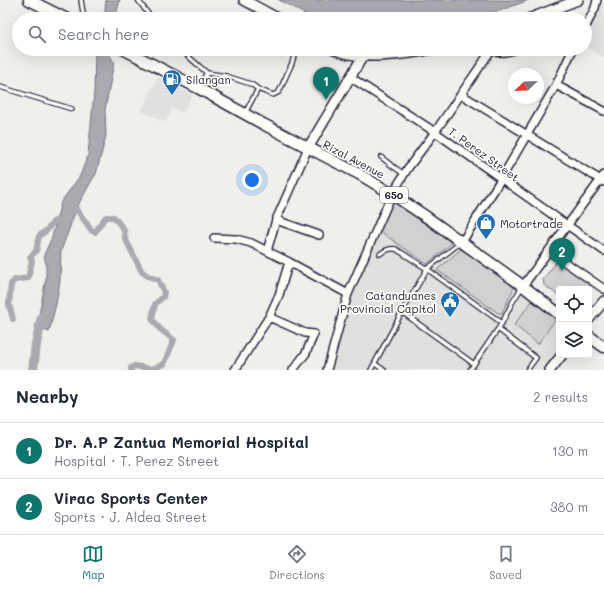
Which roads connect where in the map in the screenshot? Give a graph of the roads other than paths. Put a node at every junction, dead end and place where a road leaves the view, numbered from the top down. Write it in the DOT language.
graph roads {
  1 [pos="29,0"];
  2 [pos="81,0"];
  3 [pos="138,0"];
  4 [pos="244,0"];
  5 [pos="578,0"];
  6 [pos="597,0"];
  7 [pos="53,12"];
  8 [pos="83,12"];
  9 [pos="147,12"];
  10 [pos="266,12"];
  11 [pos="546,12"];
  12 [pos="592,14"];
  13 [pos="136,56"];
  14 [pos="187,56"];
  15 [pos="294,56"];
  16 [pos="363,56"];
  17 [pos="488,56"];
  18 [pos="570,56"];
  19 [pos="206,74"];
  20 [pos="350,77"];
  21 [pos="556,85"];
  22 [pos="0,87"];
  23 [pos="198,88"];
  24 [pos="258,89"];
  25 [pos="462,95"];
  26 [pos="72,109"];
  27 [pos="604,112"];
  28 [pos="245,114"];
  29 [pos="435,132"];
  30 [pos="527,134"];
  31 [pos="308,148"];
  32 [pos="381,157"];
  33 [pos="404,175"];
  34 [pos="501,179"];
  35 [pos="603,179"];
  36 [pos="392,194"];
  37 [pos="276,220"];
  38 [pos="568,226"];
  39 [pos="319,235"];
  40 [pos="214,238"];
  41 [pos="462,242"];
  42 [pos="267,251"];
  43 [pos="549,251"];
  44 [pos="604,252"];
  45 [pos="380,254"];
  46 [pos="289,262"];
  47 [pos="427,269"];
  48 [pos="523,286"];
  49 [pos="604,289"];
  50 [pos="348,294"];
  51 [pos="604,301"];
  52 [pos="402,312"];
  53 [pos="556,312"];
  54 [pos="592,315"];
  55 [pos="269,317"];
  56 [pos="502,323"];
  57 [pos="498,329"];
  58 [pos="592,338"];
  59 [pos="604,347"];
  60 [pos="560,358"];
  61 [pos="375,364"];
  62 [pos="474,364"];
  63 [pos="235,370"];
  64 [pos="293,370"];
  65 [pos="327,370"];
  66 [pos="371,370"];
  67 [pos="384,370"];
  68 [pos="470,370"];
  69 [pos="527,370"];
  70 [pos="550,370"];
  1 -- 7 [label="main road"];
  2 -- 8 [label="lane"];
  3 -- 9 [label="lane"];
  4 -- 10 [label="main road"];
  5 -- 11 [label="main road"];
  6 -- 12 [label="street"];
  13 -- 23 [label="main road, Rizal Avenue / 650"];
  14 -- 19 [label="lane"];
  15 -- 24 [label="lane"];
  16 -- 20 [label="main road"];
  17 -- 25 [label="street"];
  18 -- 21 [label="street"];
  19 -- 23 [label="lane"];
  19 -- 24 [label="lane"];
  20 -- 29 [label="street, T. Perez Street"];
  20 -- 31 [label="main road"];
  21 -- 27 [label="street"];
  21 -- 30 [label="street"];
  22 -- 26 [label="lane"];
  23 -- 28 [label="main road, Rizal Avenue / 650"];
  24 -- 28 [label="lane"];
  25 -- 29 [label="street"];
  25 -- 30 [label="street"];
  28 -- 31 [label="main road, Rizal Avenue / 650"];
  29 -- 33 [label="street"];
  29 -- 34 [label="street, T. Perez Street"];
  30 -- 34 [label="street"];
  30 -- 35 [label="street"];
  31 -- 36 [label="main road, Rizal Avenue / 650"];
  31 -- 37 [label="street"];
  32 -- 33 [label="lane"];
  33 -- 36 [label="street"];
  34 -- 38 [label="street, T. Perez Street"];
  34 -- 41 [label="street"];
  35 -- 38 [label="street"];
  36 -- 41 [label="main road, Rizal Avenue / 650"];
  36 -- 50 [label="street"];
  37 -- 39 [label="street"];
  37 -- 42 [label="street"];
  38 -- 43 [label="street"];
  38 -- 44 [label="street, T. Perez Street"];
  40 -- 42 [label="street"];
  41 -- 47 [label="lane"];
  41 -- 48 [label="main road, Rizal Avenue / 650"];
  42 -- 46 [label="street"];
  43 -- 48 [label="street"];
  43 -- 49 [label="street"];
  45 -- 47 [label="lane"];
  46 -- 50 [label="street"];
  46 -- 55 [label="street"];
  47 -- 52 [label="lane"];
  47 -- 56 [label="lane"];
  48 -- 53 [label="main road, Rizal Avenue / 650"];
  48 -- 56 [label="lane"];
  50 -- 65 [label="street"];
  51 -- 54 [label="main road"];
  52 -- 61 [label="lane"];
  52 -- 62 [label="lane"];
  55 -- 63 [label="street"];
  55 -- 64 [label="street"];
  56 -- 57 [label="lane"];
  57 -- 62 [label="lane"];
  57 -- 69 [label="lane"];
  58 -- 59 [label="main road"];
  60 -- 70 [label="main road"];
  61 -- 66 [label="lane"];
  61 -- 67 [label="lane"];
  62 -- 68 [label="lane"];
}
